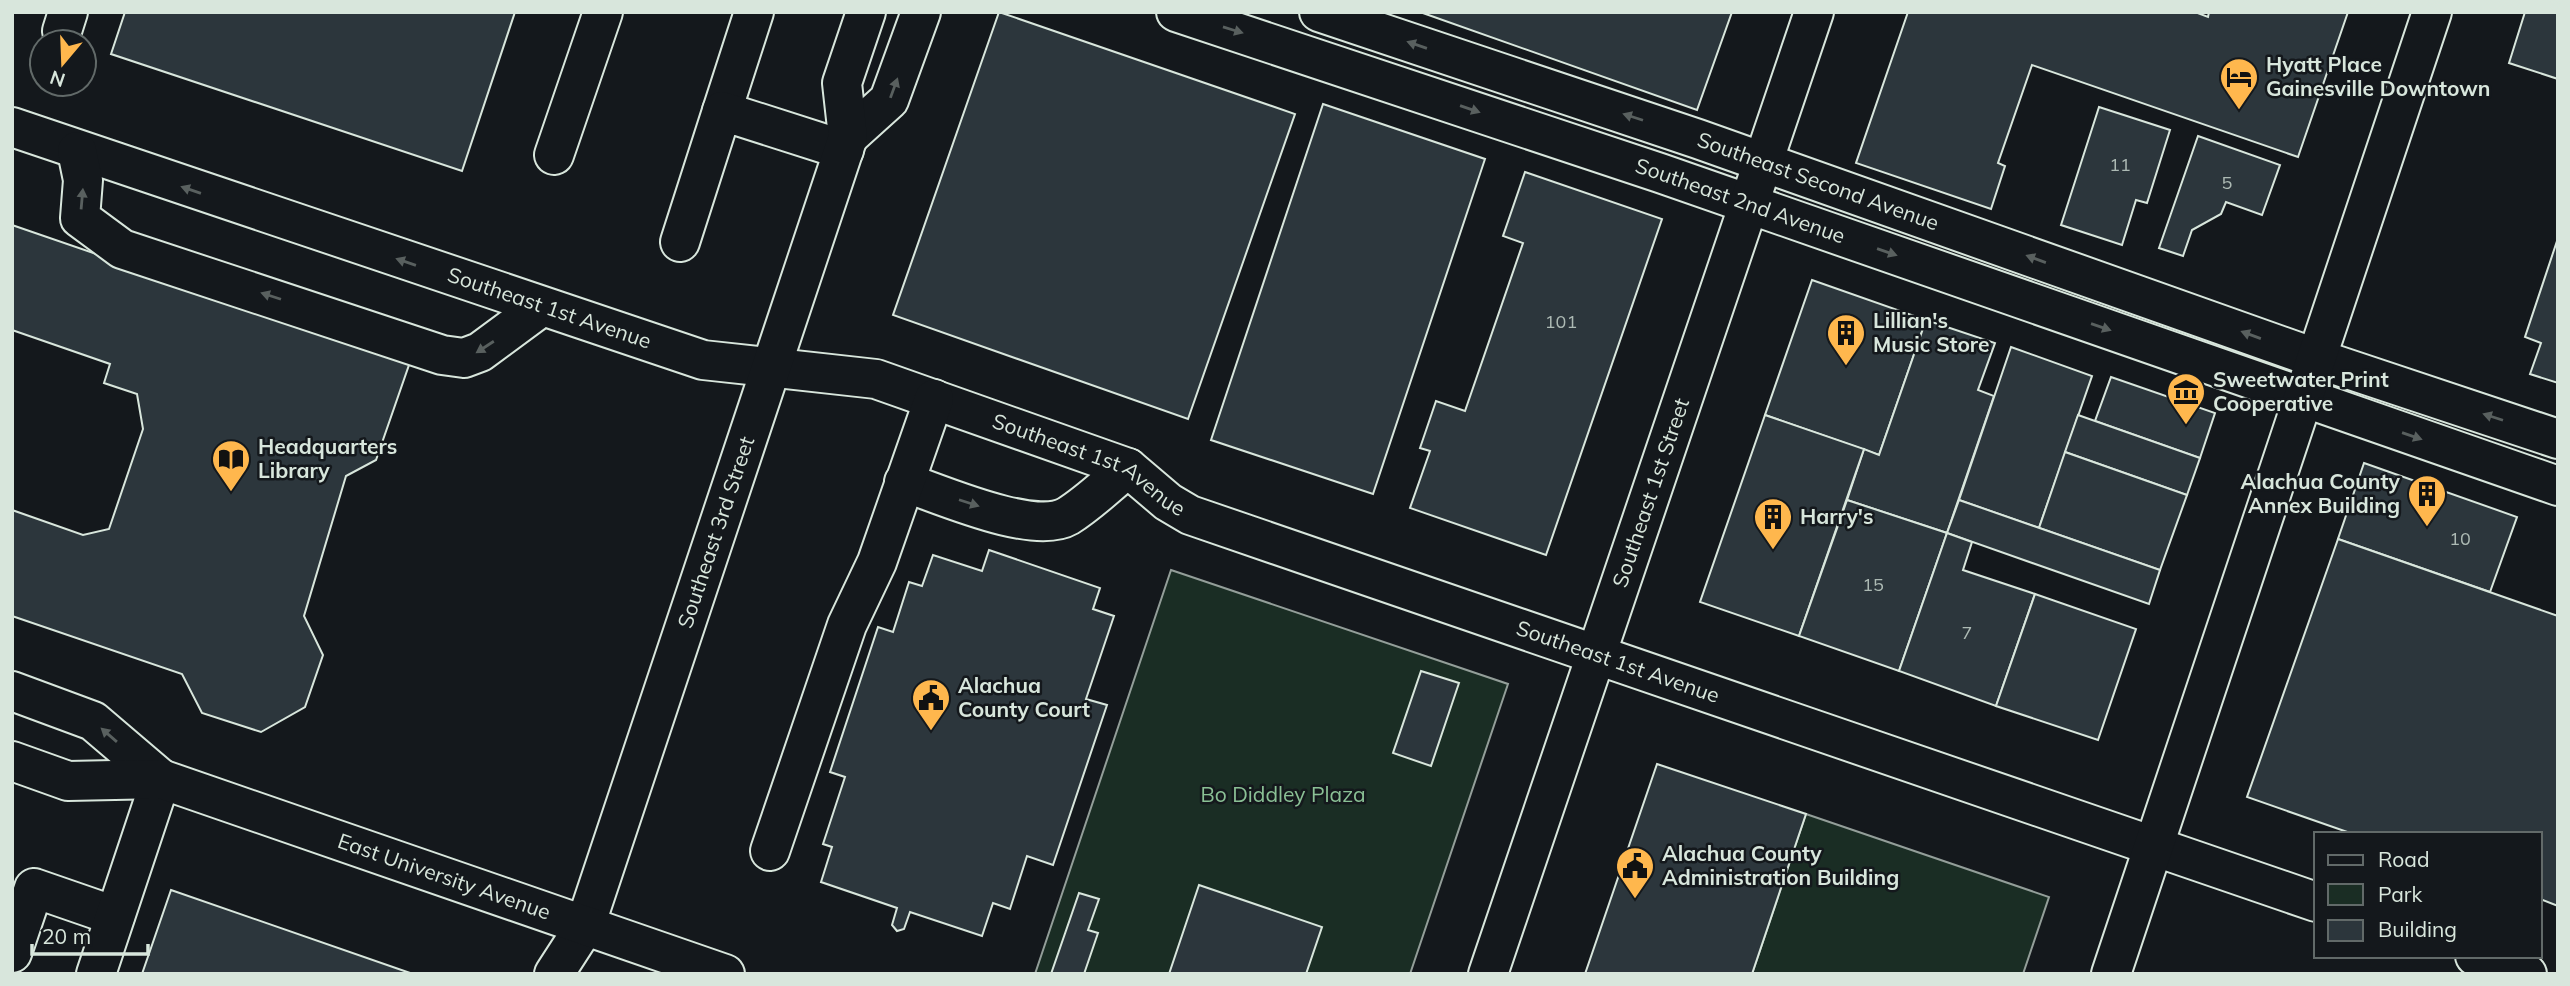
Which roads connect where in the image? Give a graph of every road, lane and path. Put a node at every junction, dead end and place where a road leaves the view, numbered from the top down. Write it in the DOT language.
graph roads {
  1 [pos="603,12"];
  2 [pos="754,12"];
  3 [pos="866,12"];
  4 [pos="921,12"];
  5 [pos="1176,12"];
  6 [pos="1302,12"];
  7 [pos="1319,12"];
  8 [pos="1814,12"];
  9 [pos="2432,12"];
  10 [pos="1290,48"];
  11 [pos="722,111"];
  12 [pos="12,127"];
  13 [pos="846,144"];
  14 [pos="77,151"];
  15 [pos="554,155"];
  16 [pos="1763,162"];
  17 [pos="1749,204"];
  18 [pos="680,242"];
  19 [pos="541,307"];
  20 [pos="2315,358"];
  21 [pos="771,365"];
  22 [pos="2302,397"];
  23 [pos="934,399"];
  24 [pos="2558,439"];
  25 [pos="1128,468"];
  26 [pos="904,482"];
  27 [pos="2558,486"];
  28 [pos="1597,655"];
  29 [pos="12,691"];
  30 [pos="12,761"];
  31 [pos="161,779"];
  32 [pos="2154,847"];
  33 [pos="770,851"];
  34 [pos="23,885"];
  35 [pos="2314,901"];
  36 [pos="115,916"];
  37 [pos="585,926"];
  38 [pos="12,953"];
  39 [pos="2481,958"];
  40 [pos="96,974"];
  41 [pos="554,974"];
  42 [pos="590,974"];
  43 [pos="725,974"];
  44 [pos="1488,974"];
  45 [pos="2110,974"];
  46 [pos="2527,974"];
  1 -- 15 [label="street"];
  2 -- 11 [label="street"];
  3 -- 13 [label="street, Southeast 3rd Street"];
  13 -- 4 [label="street, Southeast 3rd Street, one-way"];
  5 -- 10 [label="street, Southeast 2nd Avenue, one-way"];
  6 -- 10 [label="street"];
  16 -- 7 [label="street, Southeast Second Avenue, one-way"];
  8 -- 16 [label="street, Southeast 1st Street"];
  9 -- 20 [label="street"];
  10 -- 17 [label="street, Southeast 2nd Avenue, one-way"];
  11 -- 13 [label="street"];
  11 -- 18 [label="street"];
  12 -- 14 [label="street, Southeast 1st Avenue"];
  13 -- 21 [label="street, Southeast 3rd Street"];
  19 -- 14 [label="street, Southeast 1st Avenue, one-way"];
  19 -- 14 [label="street, one-way"];
  16 -- 17 [label="street, Southeast 1st Street"];
  20 -- 16 [label="street, Southeast Second Avenue, one-way"];
  17 -- 22 [label="street, Southeast 2nd Avenue, one-way"];
  17 -- 28 [label="street, Southeast 1st Street"];
  19 -- 21 [label="street, Southeast 1st Avenue"];
  20 -- 22 [label="street"];
  24 -- 20 [label="street, Southeast Second Avenue, one-way"];
  21 -- 23 [label="street, Southeast 1st Avenue"];
  21 -- 37 [label="street, Southeast 3rd Street"];
  22 -- 27 [label="street, Southeast 2nd Avenue, one-way"];
  22 -- 32 [label="street"];
  23 -- 25 [label="street, Southeast 1st Avenue"];
  23 -- 26 [label="street"];
  26 -- 25 [label="street, one-way"];
  25 -- 28 [label="street, Southeast 1st Avenue"];
  26 -- 33 [label="street"];
  28 -- 32 [label="street, Southeast 1st Avenue"];
  28 -- 44 [label="street, Southeast 1st Street"];
  31 -- 29 [label="street, East University Avenue, one-way"];
  30 -- 31 [label="street, East University Avenue"];
  31 -- 36 [label="street"];
  31 -- 37 [label="street, East University Avenue"];
  32 -- 35 [label="street, Southeast 1st Avenue"];
  32 -- 45 [label="street"];
  34 -- 36 [label="street"];
  34 -- 38 [label="street"];
  36 -- 40 [label="street"];
  37 -- 41 [label="street"];
  37 -- 42 [label="street"];
  37 -- 43 [label="street, East University Avenue"];
  39 -- 46 [label="street"];
}
